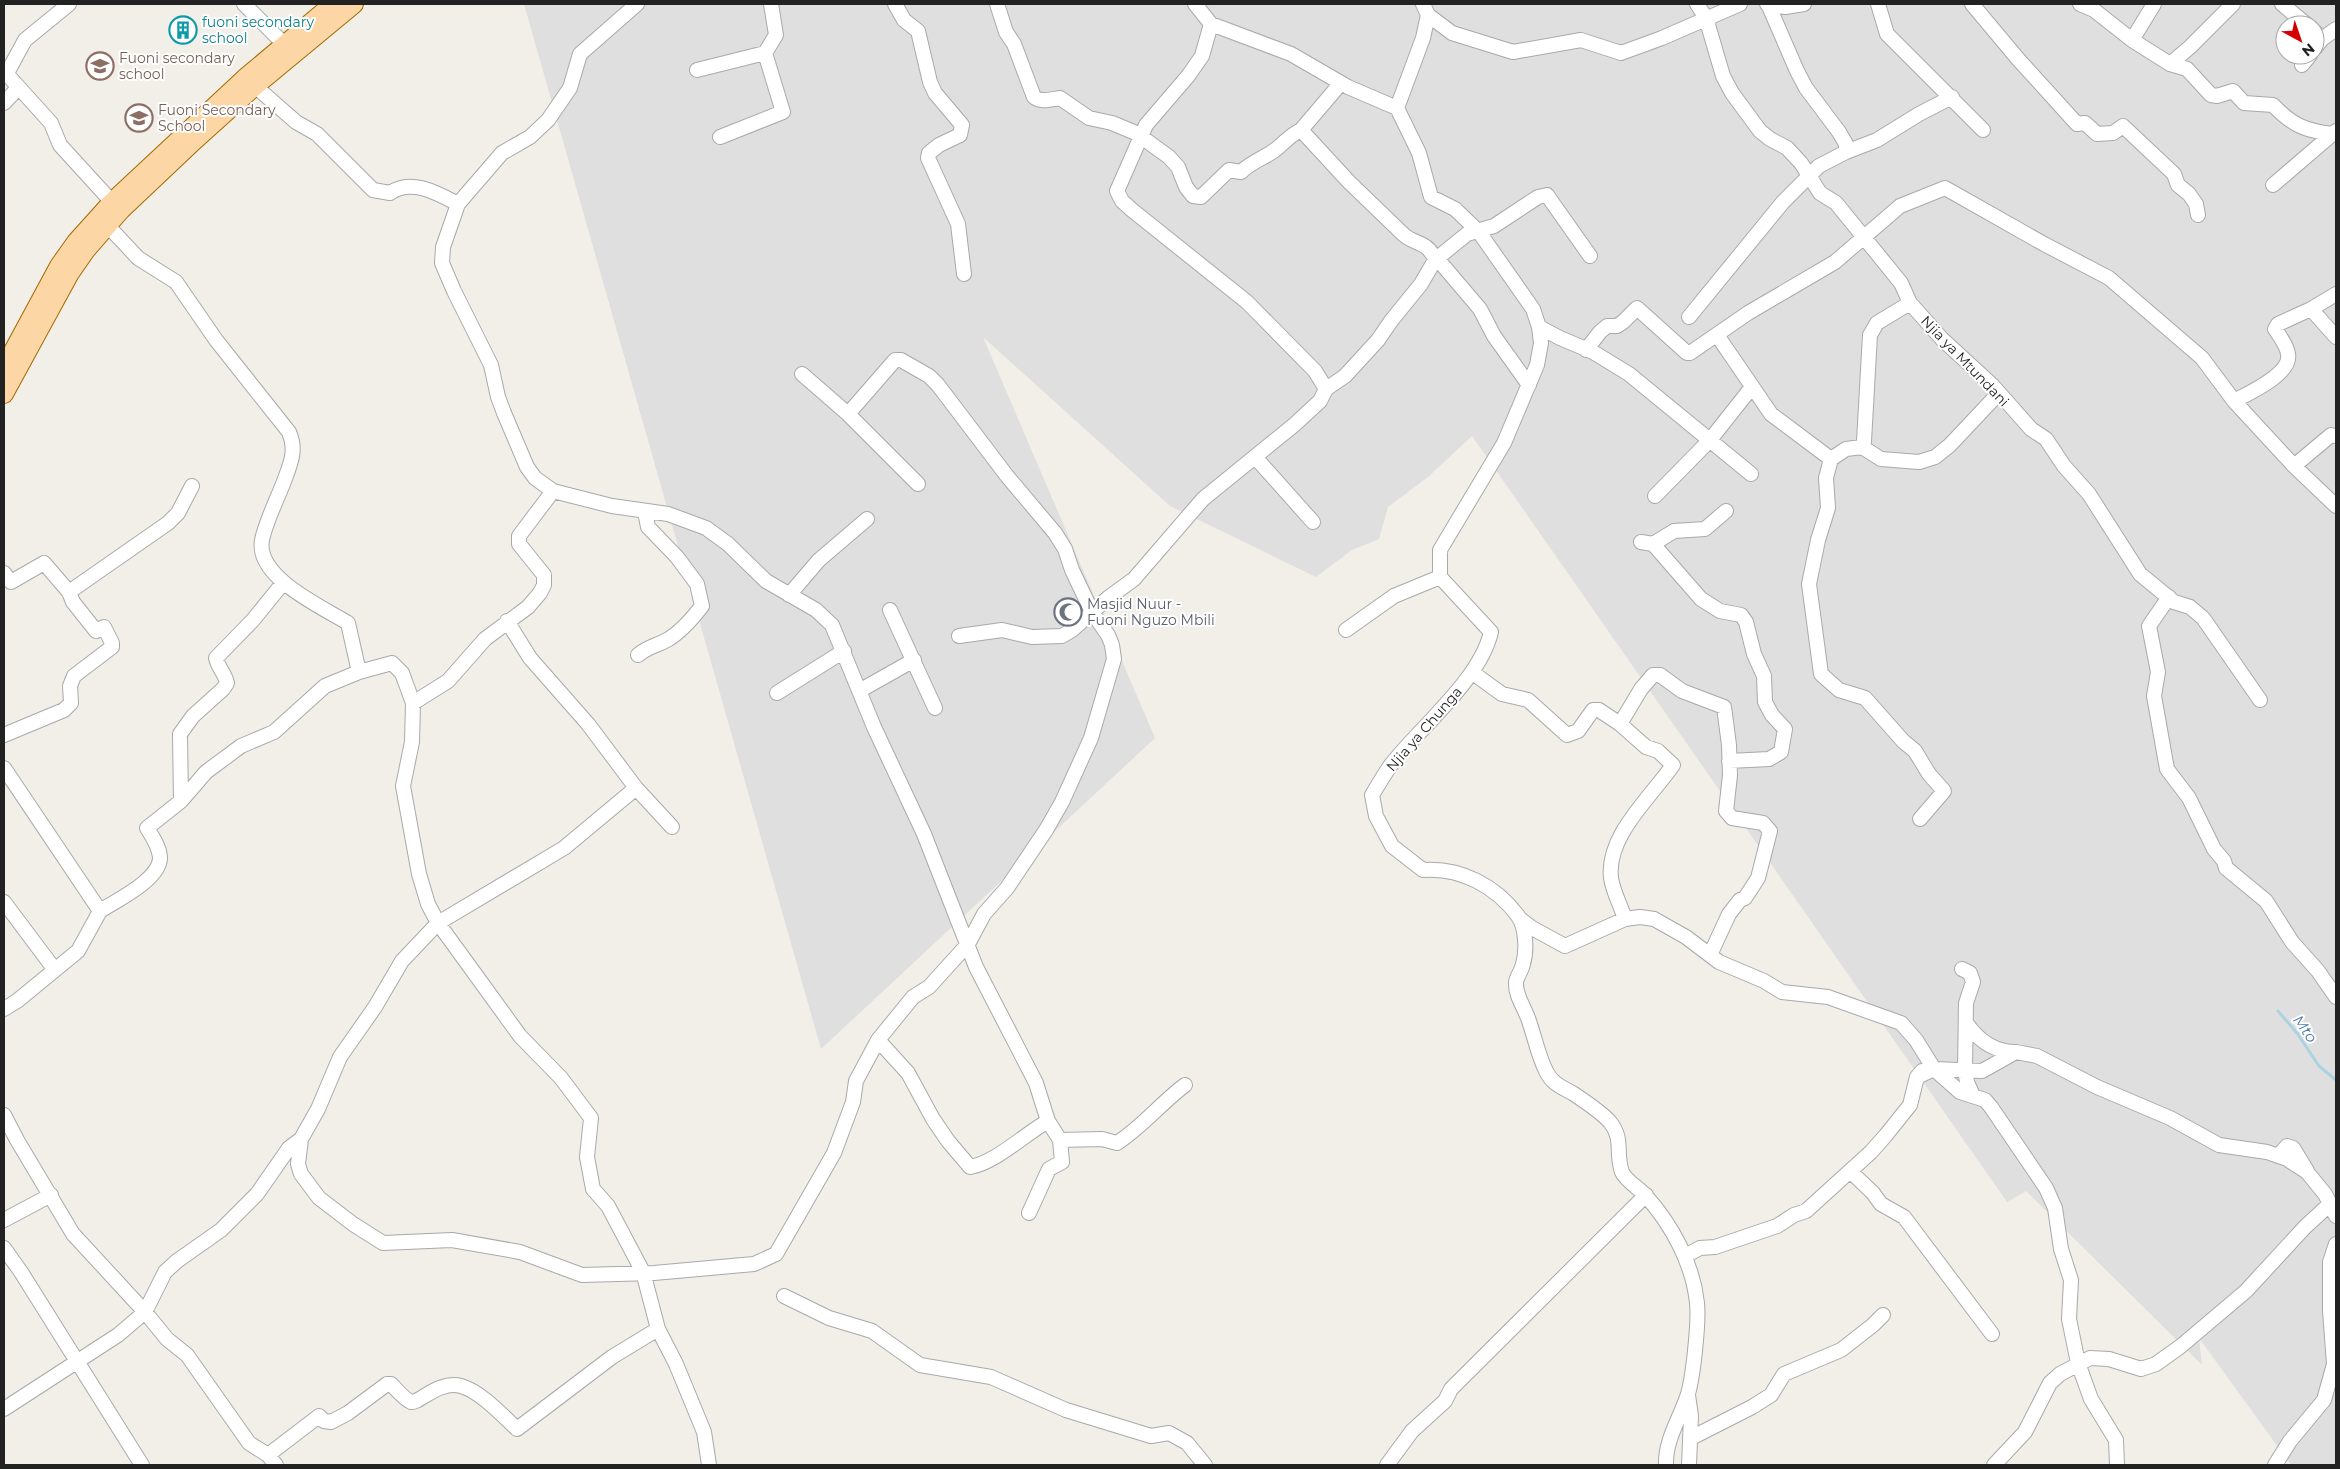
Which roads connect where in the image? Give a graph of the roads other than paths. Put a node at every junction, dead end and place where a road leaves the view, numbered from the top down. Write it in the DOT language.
graph roads {
  1 [pos="69,4"];
  2 [pos="244,4"];
  3 [pos="333,4"];
  4 [pos="354,4"];
  5 [pos="637,4"];
  6 [pos="771,4"];
  7 [pos="895,4"];
  8 [pos="997,4"];
  9 [pos="1195,4"];
  10 [pos="1698,4"];
  11 [pos="1740,4"];
  12 [pos="1767,4"];
  13 [pos="1798,4"];
  14 [pos="1878,4"];
  15 [pos="1972,4"];
  16 [pos="2080,4"];
  17 [pos="2154,4"];
  18 [pos="2233,4"];
  19 [pos="2282,4"];
  20 [pos="1425,9"];
  21 [pos="2296,15"];
  22 [pos="1706,18"];
  23 [pos="1211,24"];
  24 [pos="2336,29"];
  25 [pos="2325,36"];
  26 [pos="2132,40"];
  27 [pos="284,44"];
  28 [pos="765,53"];
  29 [pos="2170,64"];
  30 [pos="697,70"];
  31 [pos="5,73"];
  32 [pos="1342,83"];
  33 [pos="256,86"];
  34 [pos="18,88"];
  35 [pos="1952,98"];
  36 [pos="4,104"];
  37 [pos="1397,108"];
  38 [pos="1301,130"];
  39 [pos="1983,130"];
  40 [pos="2333,132"];
  41 [pos="1141,136"];
  42 [pos="720,137"];
  43 [pos="1846,152"];
  44 [pos="1808,175"];
  45 [pos="2273,184"];
  46 [pos="112,202"];
  47 [pos="458,204"];
  48 [pos="2198,215"];
  49 [pos="108,226"];
  50 [pos="1479,232"];
  51 [pos="1866,237"];
  52 [pos="1590,256"];
  53 [pos="1435,260"];
  54 [pos="964,274"];
  55 [pos="2336,294"];
  56 [pos="1910,303"];
  57 [pos="2311,309"];
  58 [pos="1689,317"];
  59 [pos="1539,326"];
  60 [pos="1717,335"];
  61 [pos="2336,337"];
  62 [pos="1586,350"];
  63 [pos="4,368"];
  64 [pos="802,374"];
  65 [pos="1529,385"];
  66 [pos="1752,387"];
  67 [pos="1326,389"];
  68 [pos="4,394"];
  69 [pos="1998,394"];
  70 [pos="2234,401"];
  71 [pos="848,414"];
  72 [pos="2336,436"];
  73 [pos="1710,440"];
  74 [pos="1862,447"];
  75 [pos="1255,458"];
  76 [pos="1831,459"];
  77 [pos="2294,466"];
  78 [pos="1751,474"];
  79 [pos="918,484"];
  80 [pos="192,486"];
  81 [pos="552,490"];
  82 [pos="1655,496"];
  83 [pos="2336,506"];
  84 [pos="1726,511"];
  85 [pos="645,512"];
  86 [pos="867,519"];
  87 [pos="1313,522"];
  88 [pos="4,573"];
  89 [pos="1440,577"];
  90 [pos="283,583"];
  91 [pos="69,592"];
  92 [pos="789,595"];
  93 [pos="2169,597"];
  94 [pos="890,610"];
  95 [pos="1092,612"];
  96 [pos="507,621"];
  97 [pos="1346,630"];
  98 [pos="959,636"];
  99 [pos="844,651"];
  100 [pos="638,655"];
  101 [pos="914,660"];
  102 [pos="359,672"];
  103 [pos="1472,673"];
  104 [pos="860,691"];
  105 [pos="777,693"];
  106 [pos="2260,700"];
  107 [pos="413,703"];
  108 [pos="936,708"];
  109 [pos="1620,724"];
  110 [pos="4,735"];
  111 [pos="1729,761"];
  112 [pos="4,768"];
  113 [pos="636,788"];
  114 [pos="181,801"];
  115 [pos="1920,819"];
  116 [pos="672,827"];
  117 [pos="4,902"];
  118 [pos="100,911"];
  119 [pos="1519,918"];
  120 [pos="1625,919"];
  121 [pos="438,922"];
  122 [pos="968,944"];
  123 [pos="1710,955"];
  124 [pos="1962,969"];
  125 [pos="55,970"];
  126 [pos="2336,997"];
  127 [pos="4,1009"];
  128 [pos="1967,1024"];
  129 [pos="878,1040"];
  130 [pos="2016,1052"];
  131 [pos="1932,1065"];
  132 [pos="1965,1070"];
  133 [pos="1185,1085"];
  134 [pos="1973,1096"];
  135 [pos="4,1115"];
  136 [pos="1048,1121"];
  137 [pos="301,1139"];
  138 [pos="1060,1140"];
  139 [pos="1850,1172"];
  140 [pos="51,1195"];
  141 [pos="1646,1195"];
  142 [pos="2333,1210"];
  143 [pos="1029,1214"];
  144 [pos="4,1220"];
  145 [pos="2336,1244"];
  146 [pos="4,1248"];
  147 [pos="1685,1256"];
  148 [pos="643,1272"];
  149 [pos="784,1296"];
  150 [pos="145,1312"];
  151 [pos="1883,1315"];
  152 [pos="658,1328"];
  153 [pos="1992,1334"];
  154 [pos="76,1361"];
  155 [pos="2078,1363"];
  156 [pos="1688,1395"];
  157 [pos="4,1409"];
  158 [pos="1691,1438"];
  159 [pos="272,1460"];
  160 [pos="142,1465"];
  161 [pos="709,1465"];
  162 [pos="1205,1465"];
  163 [pos="1387,1465"];
  164 [pos="1666,1465"];
  165 [pos="1689,1465"];
  166 [pos="1994,1465"];
  167 [pos="2117,1465"];
  168 [pos="2275,1465"];
  1 -- 31 [label="street"];
  2 -- 27 [label="street"];
  3 -- 27 [label="main road"];
  4 -- 33 [label="main road"];
  5 -- 47 [label="street"];
  6 -- 28 [label="street"];
  7 -- 54 [label="street"];
  8 -- 41 [label="street"];
  9 -- 23 [label="street"];
  10 -- 22 [label="street, Njia ya Mtundani"];
  11 -- 22 [label="street"];
  12 -- 13 [label="street"];
  12 -- 43 [label="street"];
  14 -- 35 [label="street"];
  15 -- 48 [label="street"];
  16 -- 26 [label="street"];
  17 -- 26 [label="street"];
  18 -- 29 [label="street"];
  19 -- 21 [label="street"];
  20 -- 22 [label="street"];
  20 -- 37 [label="street"];
  22 -- 44 [label="street, Njia ya Mtundani"];
  23 -- 32 [label="street"];
  23 -- 41 [label="street"];
  24 -- 25 [label="street"];
  26 -- 29 [label="street"];
  27 -- 46 [label="main road"];
  28 -- 30 [label="street"];
  28 -- 42 [label="street"];
  29 -- 40 [label="street"];
  31 -- 34 [label="street"];
  32 -- 37 [label="street"];
  32 -- 38 [label="street"];
  33 -- 47 [label="street"];
  33 -- 49 [label="main road"];
  34 -- 36 [label="street"];
  34 -- 46 [label="street"];
  35 -- 39 [label="street"];
  35 -- 43 [label="street"];
  37 -- 50 [label="street"];
  38 -- 41 [label="street"];
  38 -- 53 [label="street"];
  40 -- 45 [label="street"];
  41 -- 67 [label="street"];
  43 -- 44 [label="street"];
  44 -- 51 [label="street, Njia ya Mtundani"];
  44 -- 58 [label="street"];
  46 -- 63 [label="main road"];
  47 -- 81 [label="street"];
  49 -- 68 [label="main road"];
  49 -- 90 [label="street"];
  50 -- 52 [label="street"];
  50 -- 53 [label="street"];
  50 -- 59 [label="street"];
  51 -- 56 [label="street, Njia ya Mtundani"];
  51 -- 60 [label="street"];
  51 -- 70 [label="street"];
  53 -- 65 [label="street"];
  53 -- 67 [label="street"];
  55 -- 57 [label="street"];
  56 -- 69 [label="street, Njia ya Mtundani"];
  56 -- 74 [label="street"];
  57 -- 61 [label="street"];
  57 -- 70 [label="street"];
  59 -- 62 [label="street"];
  59 -- 65 [label="street"];
  60 -- 62 [label="street"];
  60 -- 66 [label="street"];
  62 -- 73 [label="street"];
  64 -- 71 [label="street"];
  65 -- 89 [label="street"];
  66 -- 73 [label="street"];
  66 -- 76 [label="street"];
  67 -- 75 [label="street"];
  69 -- 74 [label="street"];
  69 -- 93 [label="street, Njia ya Mtundani"];
  70 -- 77 [label="street"];
  71 -- 79 [label="street"];
  71 -- 95 [label="street"];
  72 -- 77 [label="street"];
  73 -- 78 [label="street"];
  73 -- 82 [label="street"];
  74 -- 76 [label="street"];
  75 -- 87 [label="street"];
  75 -- 95 [label="street"];
  76 -- 115 [label="street"];
  77 -- 83 [label="street"];
  80 -- 91 [label="street"];
  81 -- 85 [label="street"];
  81 -- 96 [label="street"];
  84 -- 111 [label="street"];
  85 -- 92 [label="street"];
  85 -- 100 [label="street"];
  86 -- 92 [label="street"];
  88 -- 91 [label="street"];
  89 -- 97 [label="street"];
  89 -- 103 [label="street, Njia ya Chunga"];
  90 -- 102 [label="street"];
  90 -- 114 [label="street"];
  91 -- 110 [label="street"];
  92 -- 99 [label="street"];
  93 -- 106 [label="street, Njia ya Mtundani"];
  93 -- 126 [label="street"];
  94 -- 101 [label="street"];
  95 -- 98 [label="street"];
  95 -- 122 [label="street"];
  96 -- 107 [label="street"];
  96 -- 113 [label="street"];
  99 -- 104 [label="street"];
  99 -- 105 [label="street"];
  101 -- 104 [label="street"];
  101 -- 108 [label="street"];
  102 -- 107 [label="street"];
  102 -- 114 [label="street"];
  103 -- 109 [label="street"];
  103 -- 119 [label="street, Njia ya Chunga"];
  104 -- 122 [label="street"];
  107 -- 121 [label="street"];
  109 -- 111 [label="street"];
  109 -- 120 [label="street"];
  111 -- 123 [label="street"];
  112 -- 118 [label="street"];
  113 -- 116 [label="street"];
  113 -- 121 [label="street"];
  114 -- 118 [label="street"];
  117 -- 125 [label="street"];
  118 -- 125 [label="street"];
  119 -- 120 [label="street, Njia ya Chunga"];
  119 -- 141 [label="street"];
  120 -- 123 [label="street"];
  121 -- 137 [label="street"];
  121 -- 148 [label="street"];
  122 -- 129 [label="street"];
  122 -- 136 [label="street"];
  123 -- 131 [label="street"];
  124 -- 128 [label="street"];
  125 -- 127 [label="street"];
  128 -- 130 [label="street"];
  128 -- 132 [label="street"];
  129 -- 136 [label="street"];
  129 -- 148 [label="street"];
  130 -- 132 [label="street"];
  130 -- 142 [label="street"];
  131 -- 132 [label="street"];
  131 -- 134 [label="street"];
  131 -- 139 [label="street"];
  132 -- 134 [label="street"];
  133 -- 138 [label="street"];
  134 -- 155 [label="street"];
  135 -- 140 [label="street"];
  136 -- 138 [label="street"];
  137 -- 148 [label="street"];
  137 -- 150 [label="street"];
  138 -- 143 [label="street"];
  139 -- 147 [label="street"];
  139 -- 153 [label="street"];
  140 -- 144 [label="street"];
  140 -- 150 [label="street"];
  141 -- 147 [label="street"];
  141 -- 163 [label="street"];
  142 -- 155 [label="street"];
  145 -- 168 [label="street"];
  146 -- 154 [label="street"];
  147 -- 156 [label="street"];
  148 -- 152 [label="street"];
  149 -- 162 [label="street"];
  150 -- 154 [label="street"];
  150 -- 159 [label="street"];
  151 -- 158 [label="street"];
  152 -- 159 [label="street"];
  152 -- 161 [label="street"];
  154 -- 157 [label="street"];
  154 -- 160 [label="street"];
  155 -- 166 [label="street"];
  155 -- 167 [label="street"];
  156 -- 158 [label="street"];
  156 -- 164 [label="street"];
  158 -- 165 [label="street"];
}
